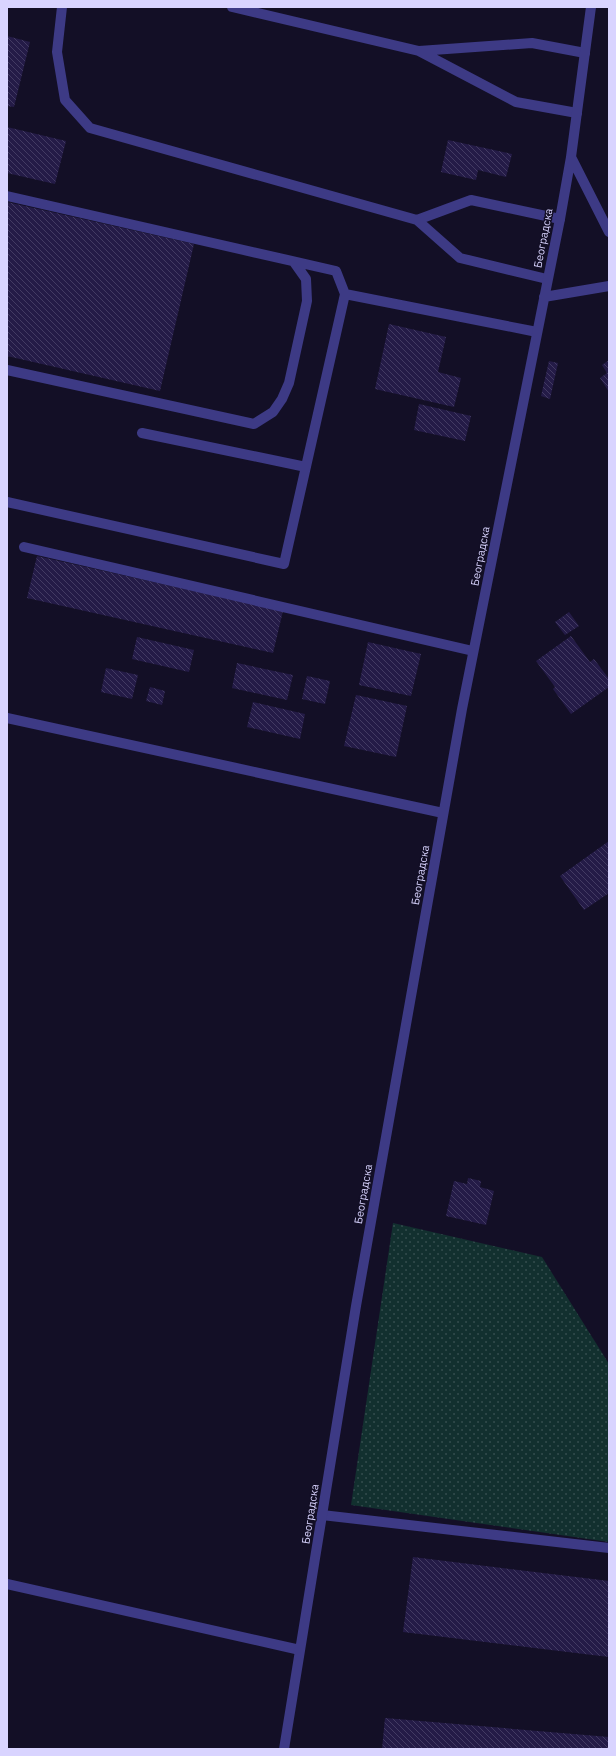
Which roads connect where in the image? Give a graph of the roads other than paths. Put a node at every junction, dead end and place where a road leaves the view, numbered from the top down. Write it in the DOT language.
graph roads {
  1 [pos="62,7"];
  2 [pos="232,7"];
  3 [pos="591,7"];
  4 [pos="419,51"];
  5 [pos="585,53"];
  6 [pos="576,113"];
  7 [pos="570,157"];
  8 [pos="7,196"];
  9 [pos="560,219"];
  10 [pos="417,220"];
  11 [pos="609,232"];
  12 [pos="294,262"];
  13 [pos="548,279"];
  14 [pos="609,286"];
  15 [pos="345,294"];
  16 [pos="544,297"];
  17 [pos="537,332"];
  18 [pos="7,370"];
  19 [pos="142,433"];
  20 [pos="306,467"];
  21 [pos="7,502"];
  22 [pos="24,547"];
  23 [pos="473,651"];
  24 [pos="7,718"];
  25 [pos="443,813"];
  26 [pos="322,1515"];
  27 [pos="609,1548"];
  28 [pos="7,1584"];
  29 [pos="300,1650"];
  30 [pos="284,1749"];
  1 -- 10 [label="street"];
  2 -- 4 [label="street"];
  3 -- 5 [label="street, Београдска"];
  4 -- 5 [label="street"];
  4 -- 6 [label="street"];
  5 -- 6 [label="street, Београдска"];
  6 -- 7 [label="street, Београдска"];
  7 -- 9 [label="street, Београдска"];
  7 -- 11 [label="street"];
  8 -- 12 [label="street"];
  9 -- 10 [label="street"];
  9 -- 13 [label="street, Београдска"];
  10 -- 13 [label="street"];
  12 -- 15 [label="street"];
  12 -- 18 [label="street"];
  13 -- 16 [label="street, Београдска"];
  14 -- 16 [label="street"];
  15 -- 17 [label="street"];
  15 -- 20 [label="street"];
  16 -- 17 [label="street, Београдска"];
  17 -- 23 [label="street, Београдска"];
  19 -- 20 [label="street"];
  20 -- 21 [label="street"];
  22 -- 23 [label="street"];
  23 -- 25 [label="street, Београдска"];
  24 -- 25 [label="street"];
  25 -- 26 [label="street, Београдска"];
  26 -- 27 [label="street"];
  26 -- 29 [label="street, Београдска"];
  28 -- 29 [label="street"];
  29 -- 30 [label="street, Београдска"];
}
